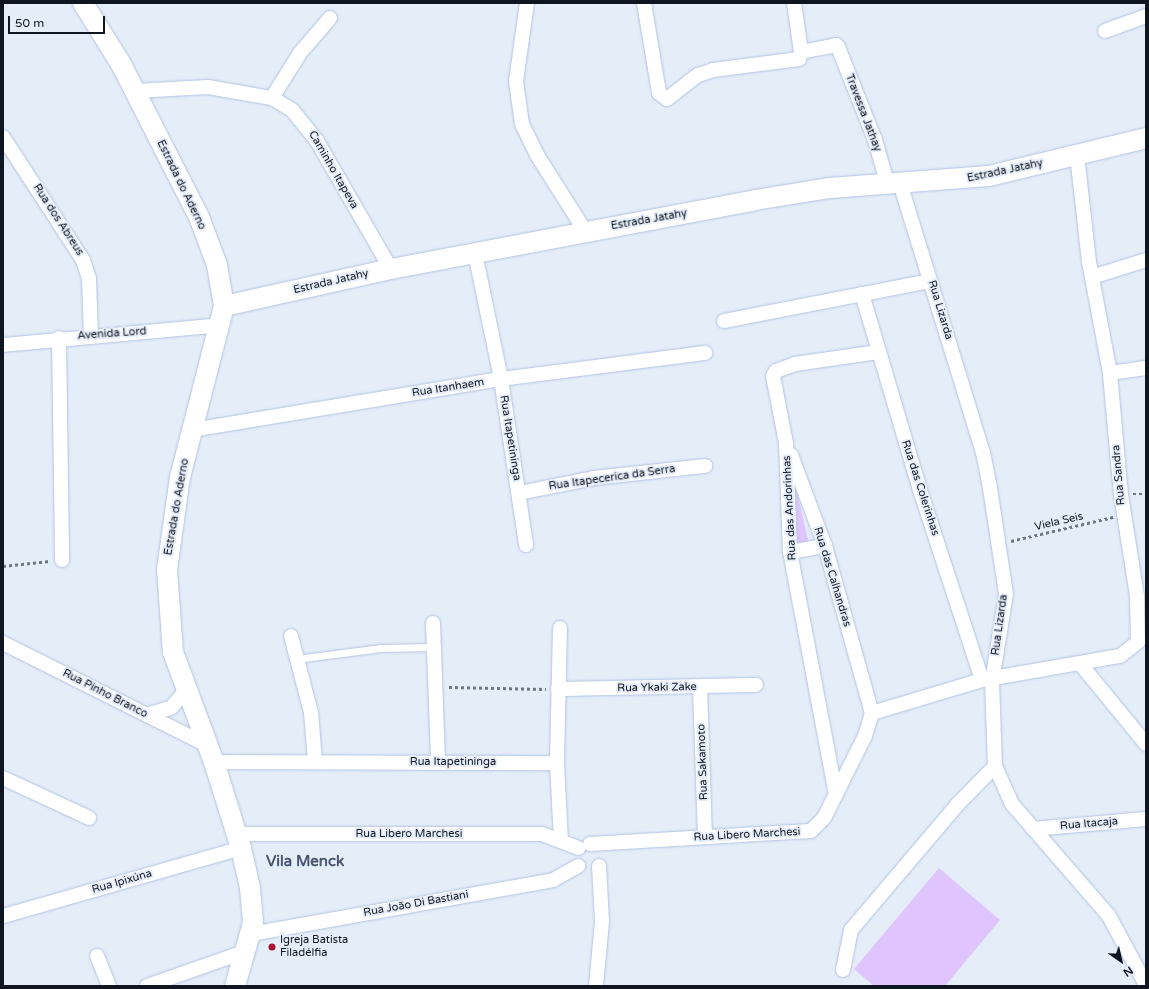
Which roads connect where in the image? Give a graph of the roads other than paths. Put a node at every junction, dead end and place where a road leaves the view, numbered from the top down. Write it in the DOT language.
graph roads {
  1 [pos="83,3"];
  2 [pos="527,3"];
  3 [pos="644,3"];
  4 [pos="794,3"];
  5 [pos="1146,16"];
  6 [pos="330,18"];
  7 [pos="1105,31"];
  8 [pos="801,52"];
  9 [pos="135,90"];
  10 [pos="272,98"];
  11 [pos="3,137"];
  12 [pos="1146,138"];
  13 [pos="1077,155"];
  14 [pos="894,183"];
  15 [pos="585,231"];
  16 [pos="476,253"];
  17 [pos="1146,260"];
  18 [pos="391,269"];
  19 [pos="1092,277"];
  20 [pos="930,281"];
  21 [pos="862,294"];
  22 [pos="224,306"];
  23 [pos="724,321"];
  24 [pos="221,325"];
  25 [pos="91,336"];
  26 [pos="59,338"];
  27 [pos="3,345"];
  28 [pos="878,352"];
  29 [pos="705,353"];
  30 [pos="1146,368"];
  31 [pos="1110,373"];
  32 [pos="501,379"];
  33 [pos="192,430"];
  34 [pos="786,443"];
  35 [pos="705,466"];
  36 [pos="519,493"];
  37 [pos="526,545"];
  38 [pos="825,546"];
  39 [pos="790,552"];
  40 [pos="62,560"];
  41 [pos="432,623"];
  42 [pos="560,628"];
  43 [pos="291,636"];
  44 [pos="3,643"];
  45 [pos="433,647"];
  46 [pos="296,659"];
  47 [pos="1082,666"];
  48 [pos="987,680"];
  49 [pos="756,685"];
  50 [pos="700,687"];
  51 [pos="187,689"];
  52 [pos="558,689"];
  53 [pos="872,713"];
  54 [pos="146,715"];
  55 [pos="1141,731"];
  56 [pos="1146,744"];
  57 [pos="211,754"];
  58 [pos="315,761"];
  59 [pos="438,762"];
  60 [pos="557,763"];
  61 [pos="995,766"];
  62 [pos="3,778"];
  63 [pos="836,795"];
  64 [pos="89,818"];
  65 [pos="1146,820"];
  66 [pos="1033,829"];
  67 [pos="705,837"];
  68 [pos="239,841"];
  69 [pos="561,841"];
  70 [pos="584,846"];
  71 [pos="578,866"];
  72 [pos="598,866"];
  73 [pos="3,916"];
  74 [pos="251,934"];
  75 [pos="244,952"];
  76 [pos="98,956"];
  77 [pos="843,970"];
  78 [pos="1146,984"];
  79 [pos="109,986"];
  80 [pos="147,986"];
  81 [pos="235,986"];
  82 [pos="596,986"];
  1 -- 9 [label="main road, Estrada do Aderno"];
  2 -- 15 [label="street"];
  3 -- 8 [label="street"];
  4 -- 8 [label="street"];
  5 -- 7 [label="street"];
  6 -- 10 [label="street"];
  8 -- 14 [label="street, Travessa Jathay"];
  9 -- 10 [label="street, Caminho Itapeva"];
  9 -- 22 [label="main road, Estrada do Aderno"];
  10 -- 18 [label="street, Caminho Itapeva"];
  11 -- 25 [label="street, Rua dos Abreus"];
  12 -- 13 [label="main road, Estrada Jatahy"];
  13 -- 14 [label="main road, Estrada Jatahy"];
  13 -- 19 [label="street, Rua Sandra"];
  14 -- 15 [label="main road, Estrada Jatahy"];
  14 -- 20 [label="street, Rua Lizarda"];
  15 -- 16 [label="main road, Estrada Jatahy"];
  16 -- 18 [label="main road, Estrada Jatahy"];
  16 -- 32 [label="street, Rua Itapetininga"];
  17 -- 19 [label="street"];
  18 -- 22 [label="main road, Estrada Jatahy"];
  19 -- 31 [label="street, Rua Sandra"];
  20 -- 21 [label="street"];
  20 -- 48 [label="street, Rua Lizarda"];
  21 -- 23 [label="street"];
  21 -- 28 [label="street, Rua das Colerinhas"];
  22 -- 24 [label="main road, Estrada do Aderno"];
  24 -- 25 [label="street, Avenida Lord"];
  24 -- 33 [label="main road, Estrada do Aderno"];
  25 -- 26 [label="street, Avenida Lord"];
  26 -- 27 [label="street, Avenida Lord"];
  26 -- 40 [label="street"];
  28 -- 34 [label="street, Rua das Andorinhas"];
  28 -- 48 [label="street, Rua das Colerinhas"];
  29 -- 32 [label="street, Rua Itanhaem"];
  30 -- 31 [label="street"];
  31 -- 47 [label="street, Rua Sandra"];
  32 -- 33 [label="street, Rua Itanhaem"];
  32 -- 36 [label="street, Rua Itapetininga"];
  33 -- 51 [label="main road, Estrada do Aderno"];
  34 -- 38 [label="street, Rua das Calhandras"];
  34 -- 39 [label="street, Rua das Andorinhas"];
  35 -- 36 [label="street, Rua Itapecerica da Serra"];
  36 -- 37 [label="street, Rua Itapetininga"];
  38 -- 39 [label="street"];
  38 -- 53 [label="street, Rua das Calhandras"];
  39 -- 63 [label="street, Rua das Andorinhas"];
  41 -- 45 [label="street"];
  42 -- 52 [label="street"];
  43 -- 46 [label="street"];
  44 -- 54 [label="street, Rua Pinho Branco"];
  45 -- 46 [label="lane"];
  45 -- 59 [label="street"];
  46 -- 58 [label="street"];
  47 -- 48 [label="street, Rua Sandra"];
  47 -- 55 [label="street"];
  48 -- 53 [label="street"];
  48 -- 61 [label="street, Rua Lizarda"];
  49 -- 50 [label="street, Rua Ykaki Zake"];
  50 -- 52 [label="street, Rua Ykaki Zake"];
  50 -- 67 [label="street, Rua Sakamoto"];
  51 -- 54 [label="street"];
  51 -- 57 [label="main road, Estrada do Aderno"];
  52 -- 60 [label="street"];
  53 -- 63 [label="street, Rua Libero Marchesi"];
  54 -- 57 [label="street, Rua Pinho Branco"];
  55 -- 56 [label="street"];
  57 -- 58 [label="street, Rua Itapetininga"];
  57 -- 68 [label="main road, Estrada do Aderno"];
  58 -- 59 [label="street, Rua Itapetininga"];
  59 -- 60 [label="street, Rua Itapetininga"];
  60 -- 69 [label="street"];
  61 -- 66 [label="street, Rua Lizarda"];
  61 -- 77 [label="street"];
  62 -- 64 [label="street"];
  63 -- 67 [label="street, Rua Libero Marchesi"];
  65 -- 66 [label="street, Rua Itacaja"];
  66 -- 78 [label="street, Rua Lizarda"];
  67 -- 70 [label="street, Rua Libero Marchesi"];
  68 -- 69 [label="street, Rua Libero Marchesi"];
  68 -- 73 [label="street, Rua Ipixúna"];
  68 -- 74 [label="main road, Estrada do Aderno"];
  69 -- 70 [label="street, Rua Libero Marchesi"];
  70 -- 71 [label="street"];
  70 -- 72 [label="street"];
  71 -- 72 [label="street"];
  71 -- 74 [label="street, Rua João Di Bastiani"];
  72 -- 82 [label="street"];
  74 -- 75 [label="main road, Estrada do Aderno"];
  75 -- 80 [label="street"];
  75 -- 81 [label="main road, Estrada do Aderno"];
  76 -- 79 [label="street"];
}
